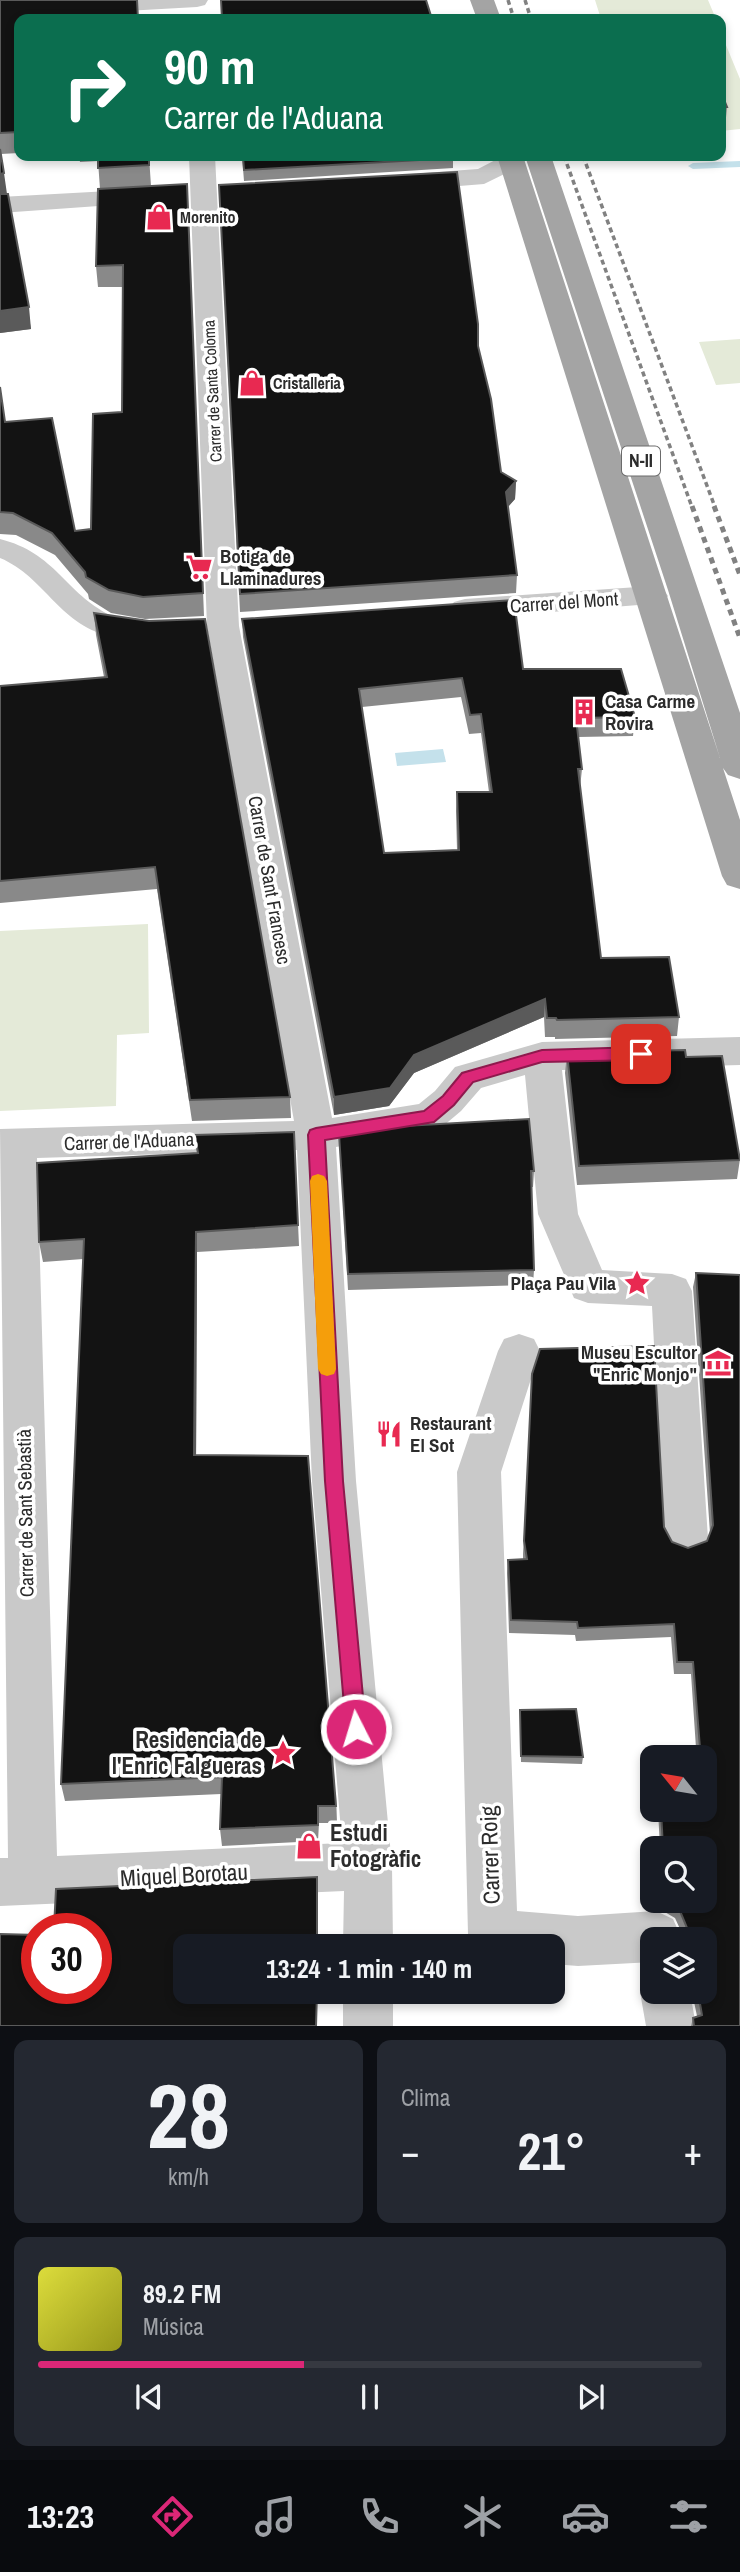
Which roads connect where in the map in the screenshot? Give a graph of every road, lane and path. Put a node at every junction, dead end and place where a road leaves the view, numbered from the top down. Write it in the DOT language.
graph roads {
  1 [pos="198,0"];
  2 [pos="467,3"];
  3 [pos="0,11"];
  4 [pos="482,14"];
  5 [pos="204,161"];
  6 [pos="514,161"];
  7 [pos="521,161"];
  8 [pos="521,161"];
  9 [pos="390,183"];
  10 [pos="216,194"];
  11 [pos="0,205"];
  12 [pos="0,548"];
  13 [pos="652,596"];
  14 [pos="442,611"];
  15 [pos="209,626"];
  16 [pos="740,767"];
  17 [pos="740,876"];
  18 [pos="740,1051"];
  19 [pos="542,1056"];
  20 [pos="316,1135"];
  21 [pos="9,1144"];
  22 [pos="519,1351"];
  23 [pos="686,1539"];
  24 [pos="368,1866"];
  25 [pos="16,1882"];
  26 [pos="368,1934"];
  27 [pos="640,1937"];
  28 [pos="368,2004"];
  29 [pos="667,2004"];
  30 [pos="368,2026"];
  31 [pos="671,2026"];
  1 -- 3 [label="street"];
  2 -- 4 [label="main road"];
  5 -- 10 [label="street, Carrer de Santa Coloma"];
  6 -- 9 [label="street"];
  7 -- 13 [label="main road, N-II"];
  8 -- 16 [label="main road, N-II"];
  10 -- 11 [label="street"];
  10 -- 15 [label="street, Carrer de Santa Coloma"];
  12 -- 15 [label="street"];
  13 -- 14 [label="street, Carrer del Mont"];
  13 -- 17 [label="main road, N-II"];
  15 -- 20 [label="street, Carrer de Sant Francesc"];
  18 -- 19 [label="street, Carrer de l'Aduana"];
  19 -- 20 [label="street, Carrer de l'Aduana"];
  19 -- 23 [label="street"];
  20 -- 21 [label="street, Carrer de l'Aduana"];
  20 -- 24 [label="street, Carrer de Sant Francesc"];
  21 -- 25 [label="street, Carrer de Sant Sebastià"];
  22 -- 27 [label="street, Carrer Roig"];
  24 -- 25 [label="street, Miquel Borotau"];
  24 -- 26 [label="street, Carrer de Sant Francesc"];
  28 -- 30 [label="street"];
  29 -- 31 [label="street"];
}
